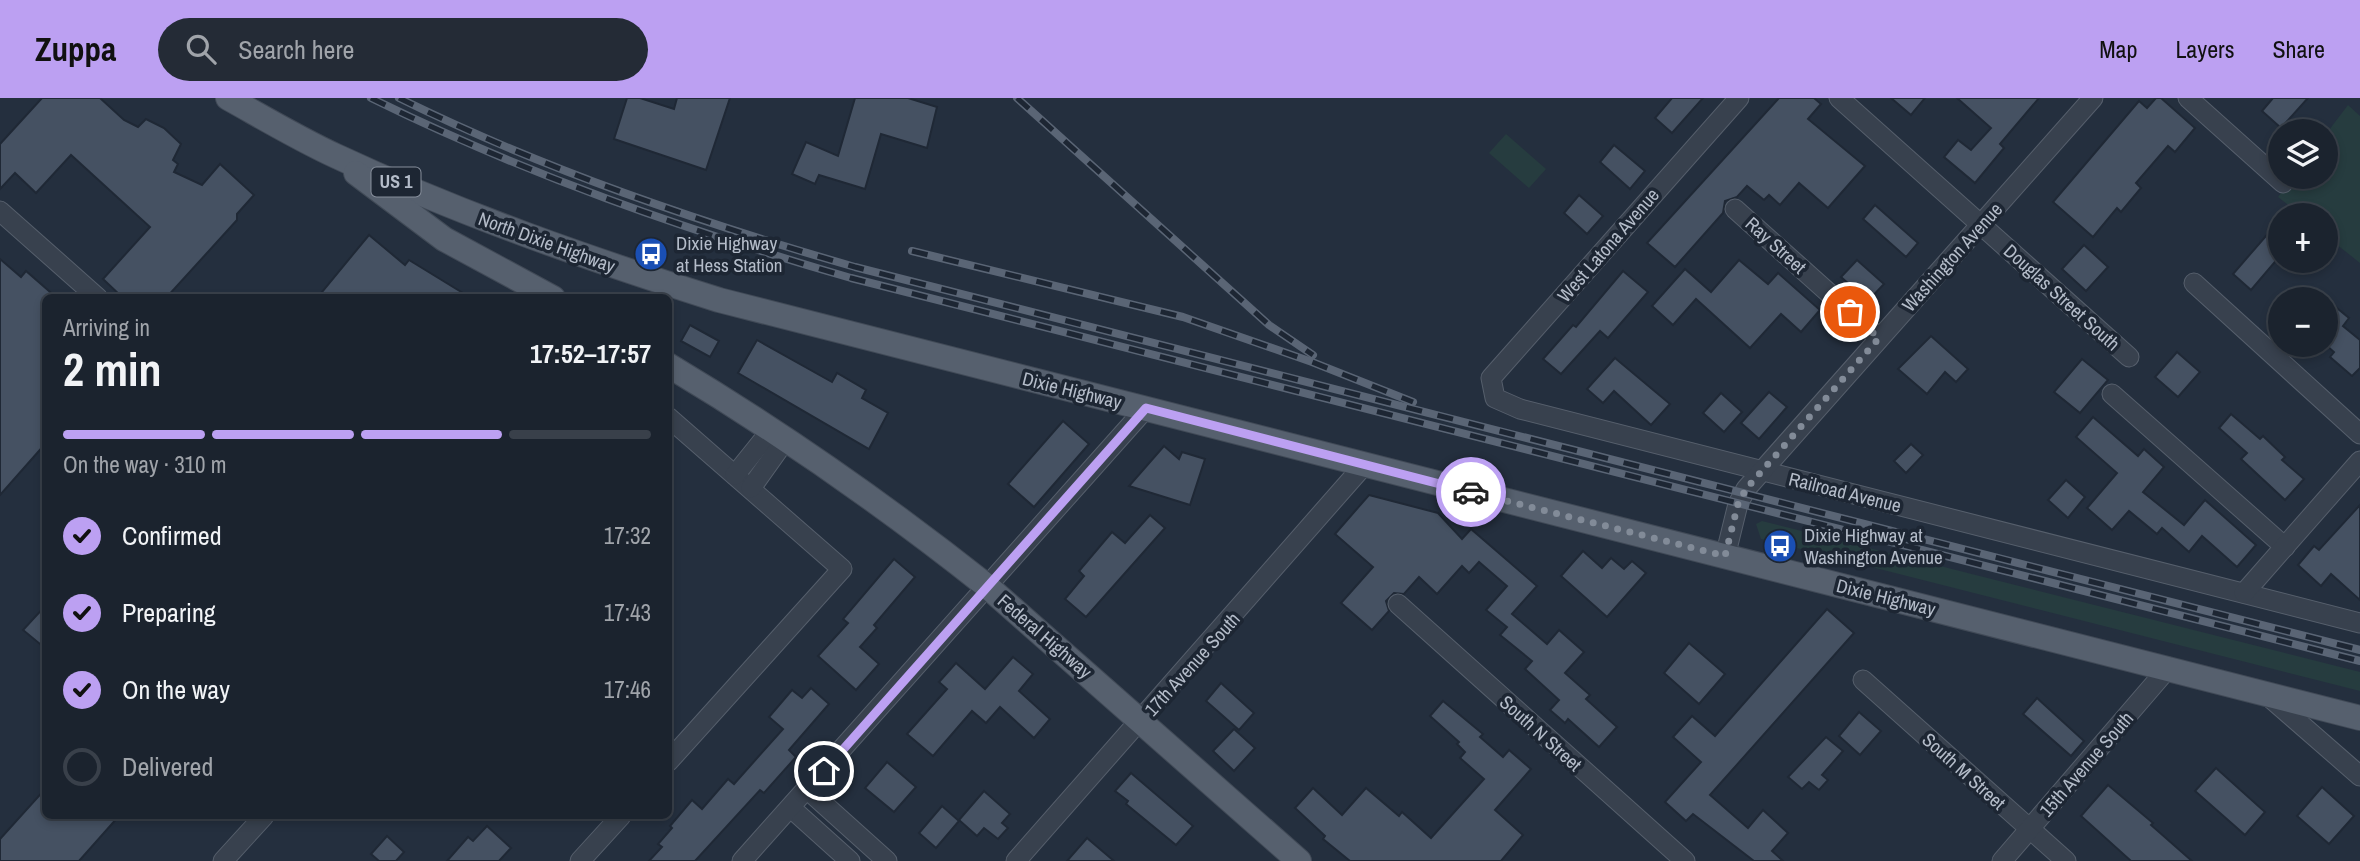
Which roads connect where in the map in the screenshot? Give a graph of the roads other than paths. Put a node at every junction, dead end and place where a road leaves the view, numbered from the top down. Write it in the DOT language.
graph roads {
  1 [pos="228,98"];
  2 [pos="1739,98"];
  3 [pos="1839,98"];
  4 [pos="2094,98"];
  5 [pos="2188,98"];
  6 [pos="335,156"];
  7 [pos="2268,170"];
  8 [pos="458,209"];
  9 [pos="1735,209"];
  10 [pos="0,211"];
  11 [pos="1981,224"];
  12 [pos="496,267"];
  13 [pos="2194,284"];
  14 [pos="93,294"];
  15 [pos="546,294"];
  16 [pos="1879,338"];
  17 [pos="923,352"];
  18 [pos="2129,357"];
  19 [pos="672,367"];
  20 [pos="2112,394"];
  21 [pos="1495,398"];
  22 [pos="1146,408"];
  23 [pos="672,420"];
  24 [pos="779,434"];
  25 [pos="2360,434"];
  26 [pos="2360,461"];
  27 [pos="1365,464"];
  28 [pos="1763,471"];
  29 [pos="736,475"];
  30 [pos="751,488"];
  31 [pos="2284,547"];
  32 [pos="1725,556"];
  33 [pos="988,587"];
  34 [pos="2244,593"];
  35 [pos="1398,604"];
  36 [pos="2360,623"];
  37 [pos="2169,667"];
  38 [pos="1863,680"];
  39 [pos="2266,694"];
  40 [pos="2360,718"];
  41 [pos="1141,720"];
  42 [pos="672,758"];
  43 [pos="2360,776"];
  44 [pos="808,790"];
  45 [pos="791,808"];
  46 [pos="261,819"];
  47 [pos="618,819"];
  48 [pos="2030,830"];
  49 [pos="223,861"];
  50 [pos="580,861"];
  51 [pos="742,861"];
  52 [pos="850,861"];
  53 [pos="887,861"];
  54 [pos="1016,861"];
  55 [pos="1299,861"];
  56 [pos="1685,861"];
  57 [pos="2002,861"];
  58 [pos="2066,861"];
  1 -- 6 [label="main road, North Dixie Highway / US 1"];
  2 -- 21 [label="street, West Latona Avenue"];
  3 -- 11 [label="street, Douglas Street South"];
  4 -- 11 [label="street, Washington Avenue"];
  5 -- 7 [label="street"];
  6 -- 8 [label="main road, North Dixie Highway / US 1"];
  6 -- 12 [label="main road"];
  8 -- 12 [label="main road"];
  8 -- 17 [label="main road, North Dixie Highway / US 1"];
  9 -- 16 [label="street, Ray Street"];
  10 -- 14 [label="street"];
  11 -- 16 [label="street, Washington Avenue"];
  11 -- 18 [label="street, Douglas Street South"];
  12 -- 15 [label="main road"];
  13 -- 25 [label="street"];
  16 -- 28 [label="street, Washington Avenue"];
  17 -- 22 [label="main road, Dixie Highway / US 1"];
  19 -- 24 [label="main road, Federal Highway"];
  20 -- 31 [label="street"];
  21 -- 28 [label="street, Railroad Avenue"];
  22 -- 27 [label="main road, Dixie Highway / US 1"];
  22 -- 33 [label="street"];
  23 -- 29 [label="street"];
  24 -- 29 [label="street"];
  24 -- 30 [label="street"];
  24 -- 33 [label="main road, Federal Highway"];
  26 -- 31 [label="street"];
  27 -- 32 [label="main road, Dixie Highway / US 1"];
  27 -- 41 [label="street, 17th Avenue South"];
  28 -- 32 [label="street, Washington Avenue"];
  28 -- 34 [label="street, Railroad Avenue"];
  29 -- 30 [label="street"];
  30 -- 42 [label="street"];
  31 -- 34 [label="street"];
  32 -- 37 [label="main road, Dixie Highway / US 1"];
  33 -- 41 [label="main road, Federal Highway"];
  33 -- 44 [label="street"];
  34 -- 36 [label="street, Railroad Avenue"];
  35 -- 56 [label="street, South N Street"];
  37 -- 39 [label="main road, Dixie Highway / US 1"];
  37 -- 48 [label="street, 15th Avenue South"];
  38 -- 48 [label="street, South M Street"];
  39 -- 40 [label="main road, Dixie Highway / US 1"];
  39 -- 43 [label="street"];
  41 -- 54 [label="street, 17th Avenue South"];
  41 -- 55 [label="main road, Federal Highway"];
  44 -- 45 [label="street"];
  44 -- 53 [label="street"];
  45 -- 51 [label="street"];
  45 -- 52 [label="street"];
  46 -- 49 [label="street"];
  47 -- 50 [label="street"];
  48 -- 57 [label="street, 15th Avenue South"];
  48 -- 58 [label="street, South M Street"];
}
